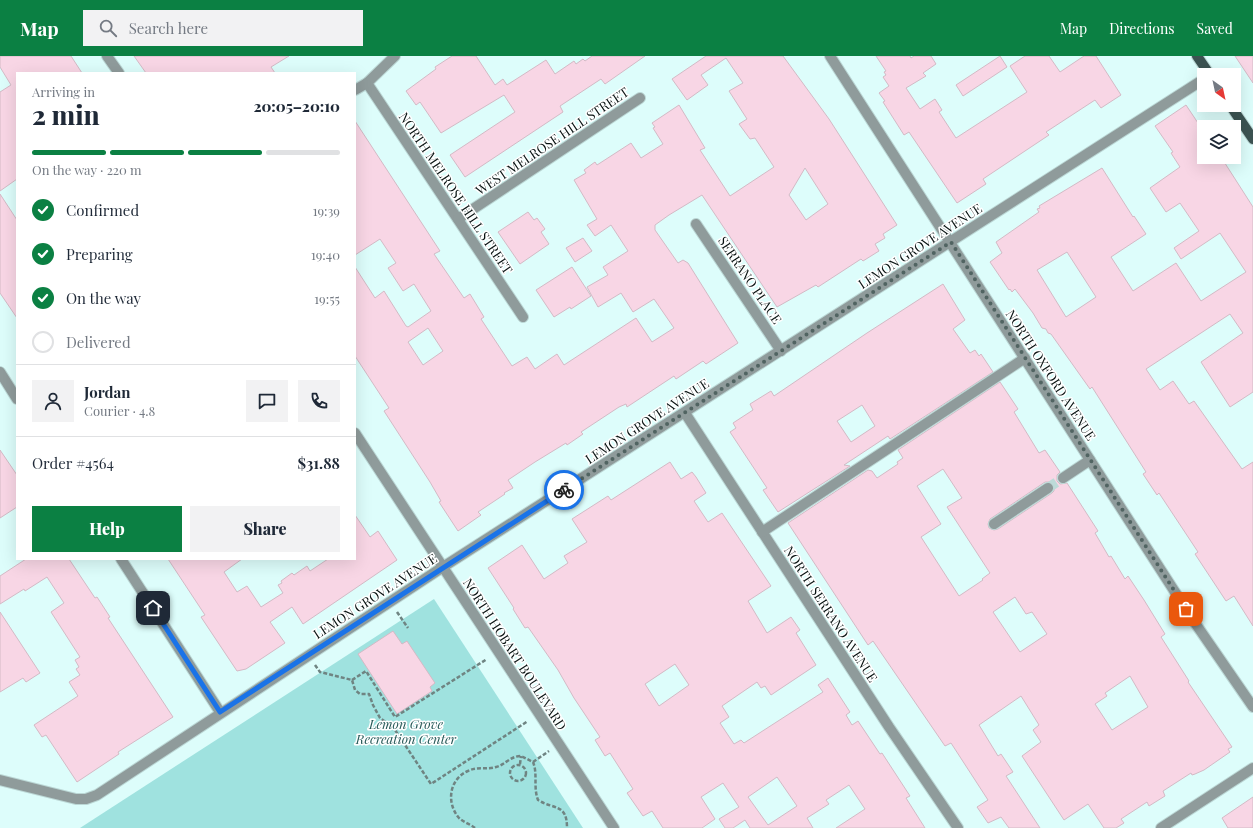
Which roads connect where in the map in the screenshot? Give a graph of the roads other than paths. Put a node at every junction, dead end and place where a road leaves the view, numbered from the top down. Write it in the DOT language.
graph roads {
  1 [pos="107,56"];
  2 [pos="395,56"];
  3 [pos="831,56"];
  4 [pos="1197,56"];
  5 [pos="1205,68"];
  6 [pos="118,72"];
  7 [pos="367,83"];
  8 [pos="1197,84"];
  9 [pos="356,89"];
  10 [pos="640,98"];
  11 [pos="1235,112"];
  12 [pos="1253,138"];
  13 [pos="458,219"];
  14 [pos="696,224"];
  15 [pos="951,242"];
  16 [pos="523,317"];
  17 [pos="782,351"];
  18 [pos="1025,358"];
  19 [pos="0,372"];
  20 [pos="16,397"];
  21 [pos="685,413"];
  22 [pos="356,435"];
  23 [pos="1090,460"];
  24 [pos="1063,478"];
  25 [pos="1048,488"];
  26 [pos="994,524"];
  27 [pos="762,532"];
  28 [pos="122,560"];
  29 [pos="443,567"];
  30 [pos="1253,707"];
  31 [pos="220,712"];
  32 [pos="1253,768"];
  33 [pos="0,780"];
  34 [pos="614,828"];
  35 [pos="958,828"];
  36 [pos="1161,828"];
  1 -- 6 [label="street"];
  2 -- 7 [label="street"];
  3 -- 15 [label="street, NORTH OXFORD AVENUE"];
  4 -- 5 [label="main road"];
  7 -- 9 [label="street"];
  7 -- 13 [label="street, NORTH MELROSE HILL STREET"];
  8 -- 15 [label="street, LEMON GROVE AVENUE"];
  10 -- 13 [label="street, WEST MELROSE HILL STREET"];
  11 -- 12 [label="main road"];
  13 -- 16 [label="street, NORTH MELROSE HILL STREET"];
  14 -- 17 [label="street, SERRANO PLACE"];
  15 -- 17 [label="street, LEMON GROVE AVENUE"];
  15 -- 18 [label="street, NORTH OXFORD AVENUE"];
  17 -- 21 [label="street, LEMON GROVE AVENUE"];
  18 -- 23 [label="street, NORTH OXFORD AVENUE"];
  18 -- 27 [label="street"];
  19 -- 20 [label="street"];
  21 -- 27 [label="street, NORTH SERRANO AVENUE"];
  21 -- 29 [label="street, LEMON GROVE AVENUE"];
  22 -- 29 [label="street, NORTH HOBART BOULEVARD"];
  23 -- 24 [label="street"];
  23 -- 30 [label="street, NORTH OXFORD AVENUE"];
  25 -- 26 [label="street"];
  27 -- 35 [label="street, NORTH SERRANO AVENUE"];
  28 -- 31 [label="street"];
  29 -- 31 [label="street, LEMON GROVE AVENUE"];
  29 -- 34 [label="street, NORTH HOBART BOULEVARD"];
  31 -- 33 [label="street, LEMON GROVE AVENUE"];
  32 -- 36 [label="street"];
}
